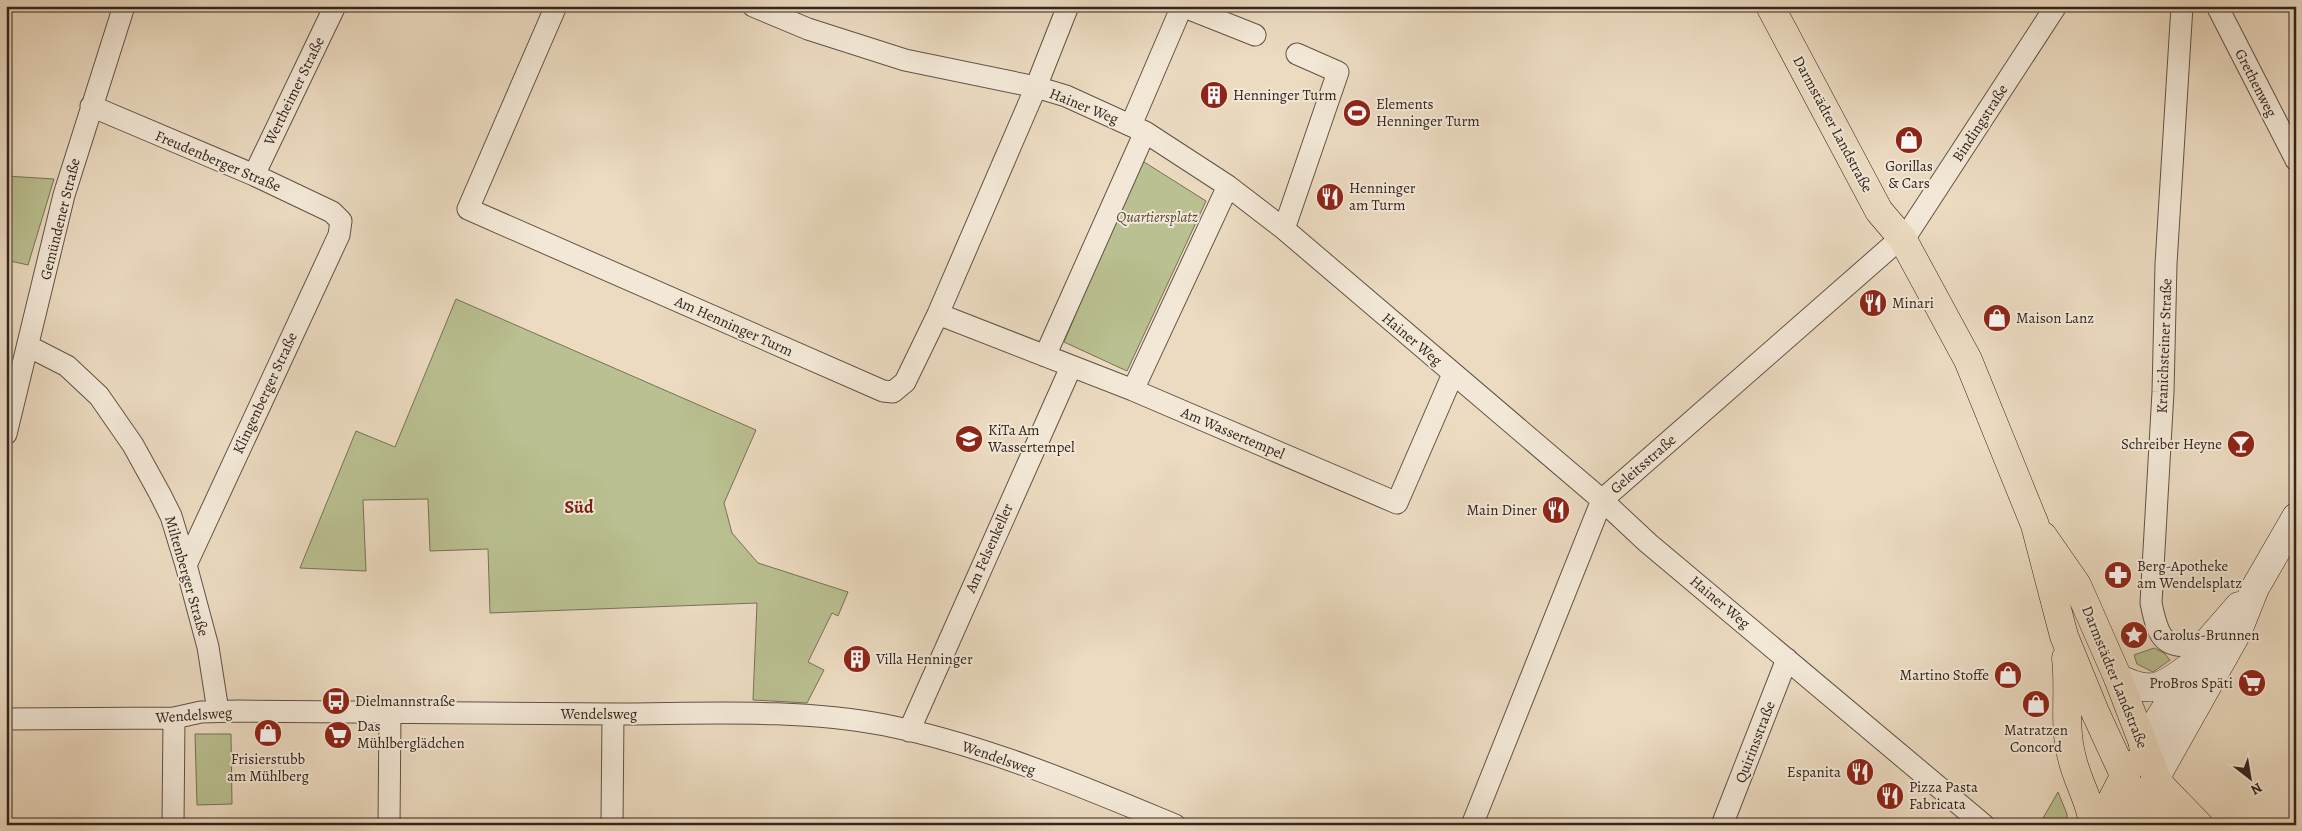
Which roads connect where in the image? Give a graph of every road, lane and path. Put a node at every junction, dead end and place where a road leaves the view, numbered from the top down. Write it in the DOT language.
graph roads {
  1 [pos="124,6"];
  2 [pos="335,6"];
  3 [pos="556,6"];
  4 [pos="753,6"];
  5 [pos="1068,6"];
  6 [pos="1182,6"];
  7 [pos="1770,6"];
  8 [pos="1790,6"];
  9 [pos="2056,6"];
  10 [pos="2182,6"];
  11 [pos="2217,6"];
  12 [pos="1255,36"];
  13 [pos="1297,54"];
  14 [pos="1036,87"];
  15 [pos="91,106"];
  16 [pos="1138,129"];
  17 [pos="2296,160"];
  18 [pos="254,175"];
  19 [pos="1228,186"];
  20 [pos="341,221"];
  21 [pos="1284,229"];
  22 [pos="1902,238"];
  23 [pos="938,314"];
  24 [pos="28,346"];
  25 [pos="1045,356"];
  26 [pos="1071,367"];
  27 [pos="1453,374"];
  28 [pos="1133,390"];
  29 [pos="6,434"];
  30 [pos="1602,500"];
  31 [pos="2296,517"];
  32 [pos="2035,525"];
  33 [pos="186,565"];
  34 [pos="2255,588"];
  35 [pos="2064,636"];
  36 [pos="2199,654"];
  37 [pos="1788,659"];
  38 [pos="2118,678"];
  39 [pos="218,711"];
  40 [pos="390,712"];
  41 [pos="612,714"];
  42 [pos="174,718"];
  43 [pos="6,719"];
  44 [pos="909,731"];
  45 [pos="2143,745"];
  46 [pos="2123,776"];
  47 [pos="2156,777"];
  48 [pos="2133,814"];
  49 [pos="173,825"];
  50 [pos="389,825"];
  51 [pos="612,825"];
  52 [pos="1175,825"];
  53 [pos="1472,825"];
  54 [pos="1722,825"];
  55 [pos="1984,825"];
  56 [pos="2093,825"];
  57 [pos="2099,825"];
  58 [pos="2161,825"];
  59 [pos="2199,825"];
  1 -- 15 [label="street, Gemündener Straße"];
  2 -- 18 [label="street, Wertheimer Straße"];
  3 -- 23 [label="street, Am Henninger Turm"];
  4 -- 14 [label="street, Hainer Weg"];
  5 -- 14 [label="street, Am Henninger Turm"];
  6 -- 12 [label="street"];
  6 -- 16 [label="street"];
  7 -- 22 [label="main road, Darmstädter Landstraße"];
  8 -- 22 [label="main road, Darmstädter Landstraße"];
  9 -- 22 [label="street, Bindingstraße"];
  10 -- 36 [label="street, Kranichsteiner Straße"];
  11 -- 17 [label="street, Grethenweg"];
  13 -- 21 [label="street"];
  14 -- 16 [label="street, Hainer Weg"];
  14 -- 23 [label="street, Am Henninger Turm"];
  15 -- 18 [label="street, Freudenberger Straße"];
  15 -- 24 [label="street, Gemündener Straße"];
  16 -- 19 [label="street, Hainer Weg"];
  16 -- 25 [label="street"];
  18 -- 20 [label="street, Freudenberger Straße"];
  19 -- 21 [label="street, Hainer Weg"];
  19 -- 28 [label="street"];
  20 -- 33 [label="street, Klingenberger Straße"];
  21 -- 27 [label="street, Hainer Weg"];
  22 -- 30 [label="street, Geleitsstraße"];
  22 -- 32 [label="main road, Darmstädter Landstraße"];
  23 -- 25 [label="street, Am Wassertempel"];
  24 -- 29 [label="street, Gemündener Straße"];
  24 -- 33 [label="street, Miltenberger Straße"];
  25 -- 26 [label="street, Am Wassertempel"];
  26 -- 28 [label="street, Am Wassertempel"];
  26 -- 44 [label="street, Am Felsenkeller"];
  27 -- 28 [label="street, Am Wassertempel"];
  27 -- 30 [label="street, Hainer Weg"];
  30 -- 37 [label="street, Hainer Weg"];
  30 -- 53 [label="street, Geleitsstraße"];
  31 -- 34 [label="main road"];
  32 -- 35 [label="main road, Darmstädter Landstraße"];
  32 -- 38 [label="main road, Darmstädter Landstraße"];
  33 -- 39 [label="street, Miltenberger Straße"];
  34 -- 36 [label="main road"];
  34 -- 47 [label="main road"];
  35 -- 46 [label="main road, Darmstädter Landstraße"];
  35 -- 56 [label="main road"];
  36 -- 38 [label="main road"];
  36 -- 45 [label="main road"];
  37 -- 54 [label="street, Quirinsstraße"];
  37 -- 55 [label="street, Hainer Weg"];
  38 -- 45 [label="main road, Darmstädter Landstraße"];
  39 -- 40 [label="street, Wendelsweg"];
  39 -- 42 [label="street, Wendelsweg"];
  40 -- 41 [label="street, Wendelsweg"];
  40 -- 50 [label="street"];
  41 -- 44 [label="street, Wendelsweg"];
  41 -- 51 [label="street"];
  42 -- 43 [label="street, Wendelsweg"];
  42 -- 49 [label="street"];
  44 -- 52 [label="street, Wendelsweg"];
  45 -- 46 [label="main road"];
  45 -- 47 [label="main road, Darmstädter Landstraße"];
  46 -- 47 [label="main road"];
  46 -- 48 [label="main road, Darmstädter Landstraße"];
  46 -- 57 [label="main road"];
  47 -- 48 [label="main road"];
  47 -- 59 [label="main road, Darmstädter Landstraße"];
  48 -- 58 [label="main road, Darmstädter Landstraße"];
}
